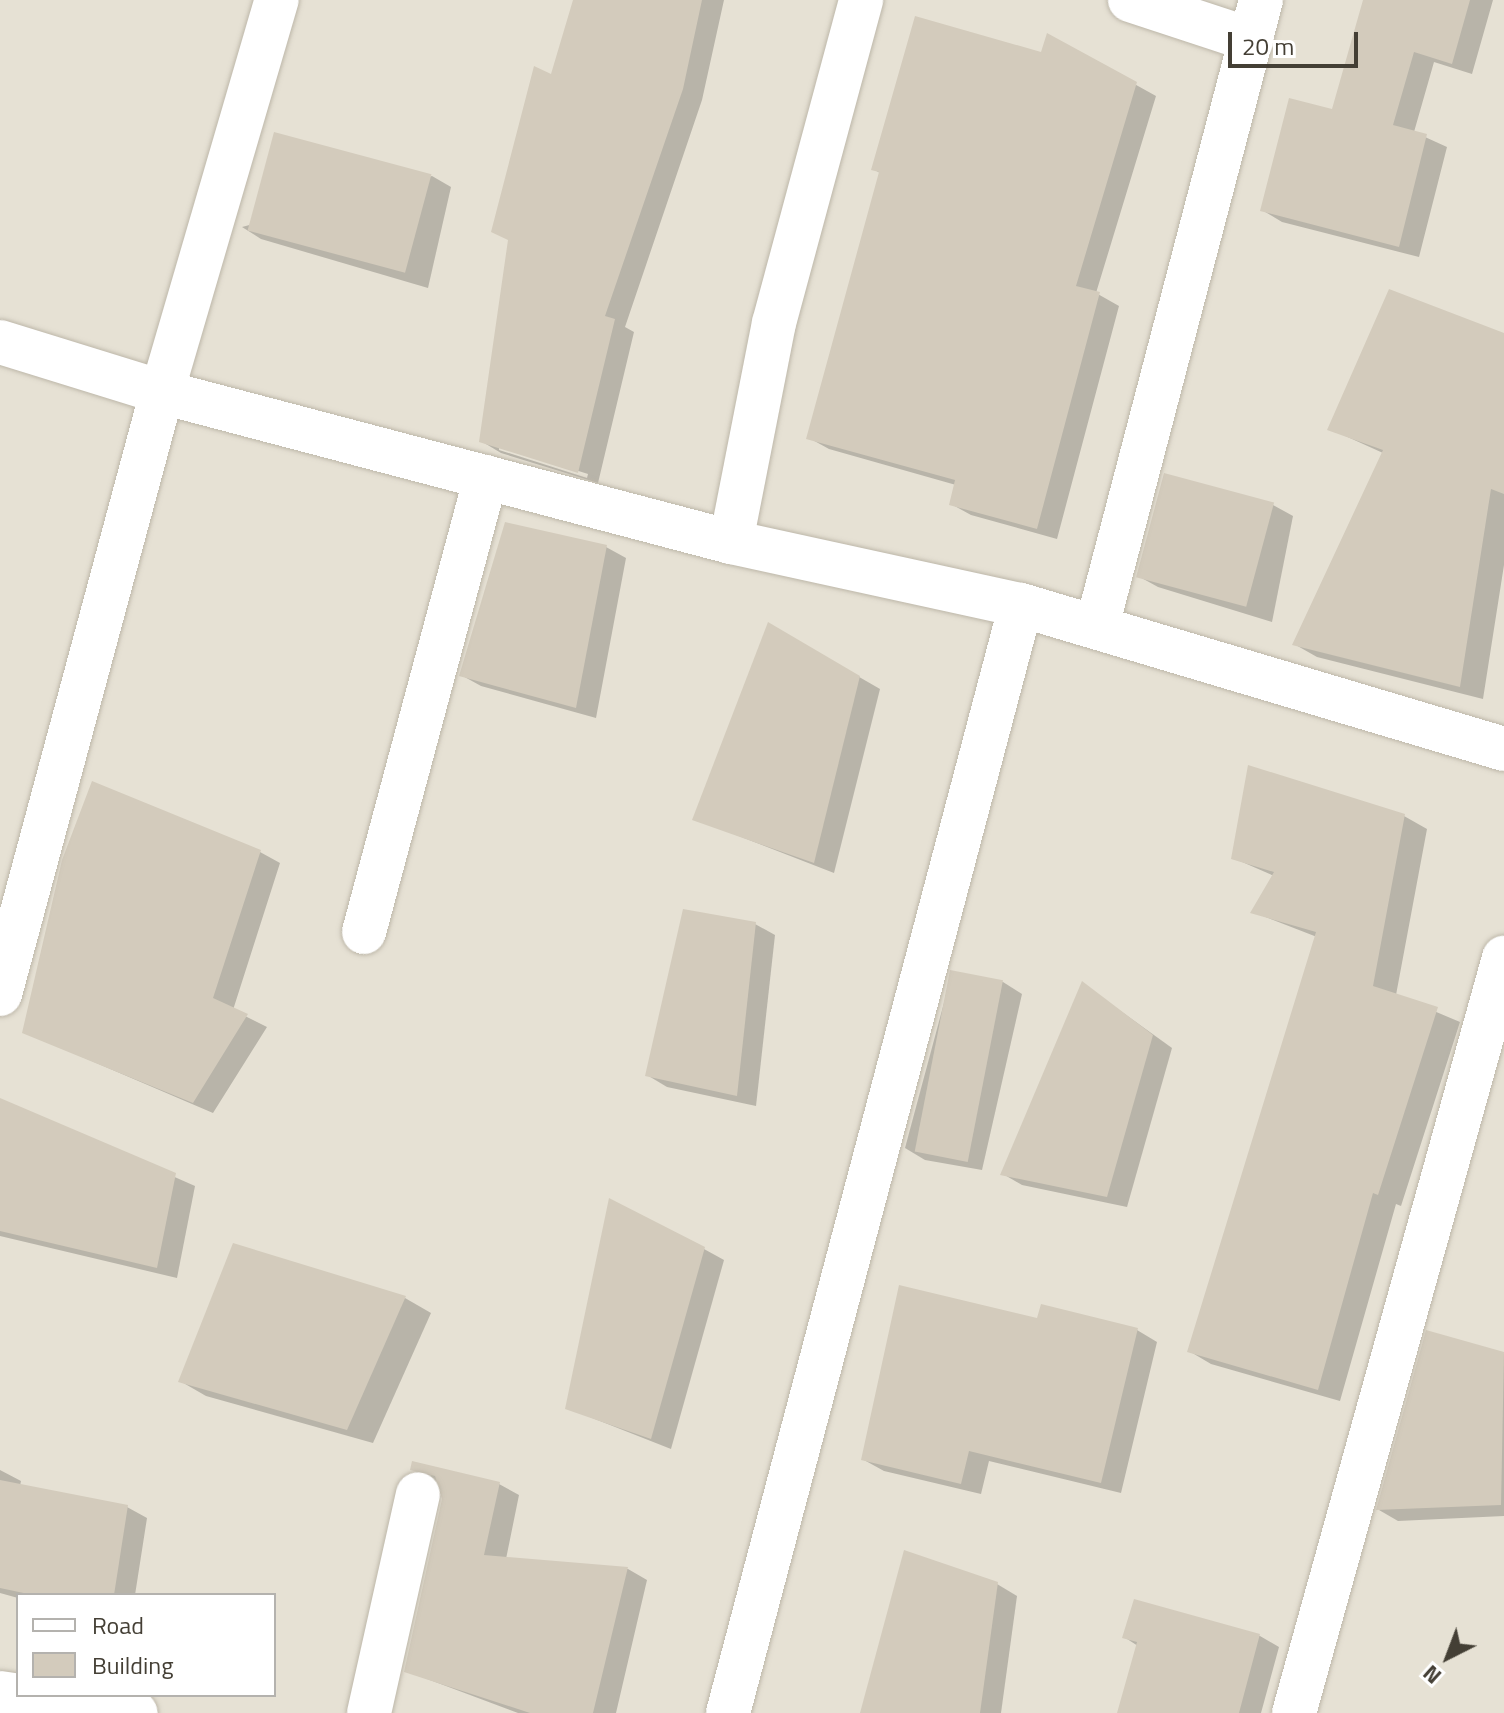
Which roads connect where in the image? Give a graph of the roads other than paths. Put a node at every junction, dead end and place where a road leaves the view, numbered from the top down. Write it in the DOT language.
graph roads {
  1 [pos="277,0"];
  2 [pos="861,0"];
  3 [pos="1130,0"];
  4 [pos="1256,20"];
  5 [pos="0,342"];
  6 [pos="162,392"];
  7 [pos="486,477"];
  8 [pos="731,542"];
  9 [pos="1021,605"];
  10 [pos="1097,626"];
  11 [pos="1504,749"];
  12 [pos="364,932"];
  13 [pos="1504,958"];
  14 [pos="0,994"];
  15 [pos="418,1494"];
  16 [pos="27,1697"];
  17 [pos="136,1713"];
  18 [pos="369,1713"];
  19 [pos="728,1713"];
  20 [pos="1294,1713"];
  1 -- 6 [label="street"];
  2 -- 8 [label="street"];
  3 -- 4 [label="street"];
  4 -- 10 [label="street"];
  5 -- 6 [label="street"];
  6 -- 7 [label="street"];
  6 -- 14 [label="street"];
  7 -- 8 [label="street"];
  7 -- 12 [label="street"];
  8 -- 9 [label="street"];
  9 -- 10 [label="street"];
  9 -- 19 [label="street"];
  10 -- 11 [label="street"];
  13 -- 20 [label="street"];
  15 -- 18 [label="street"];
  16 -- 17 [label="street"];
}
